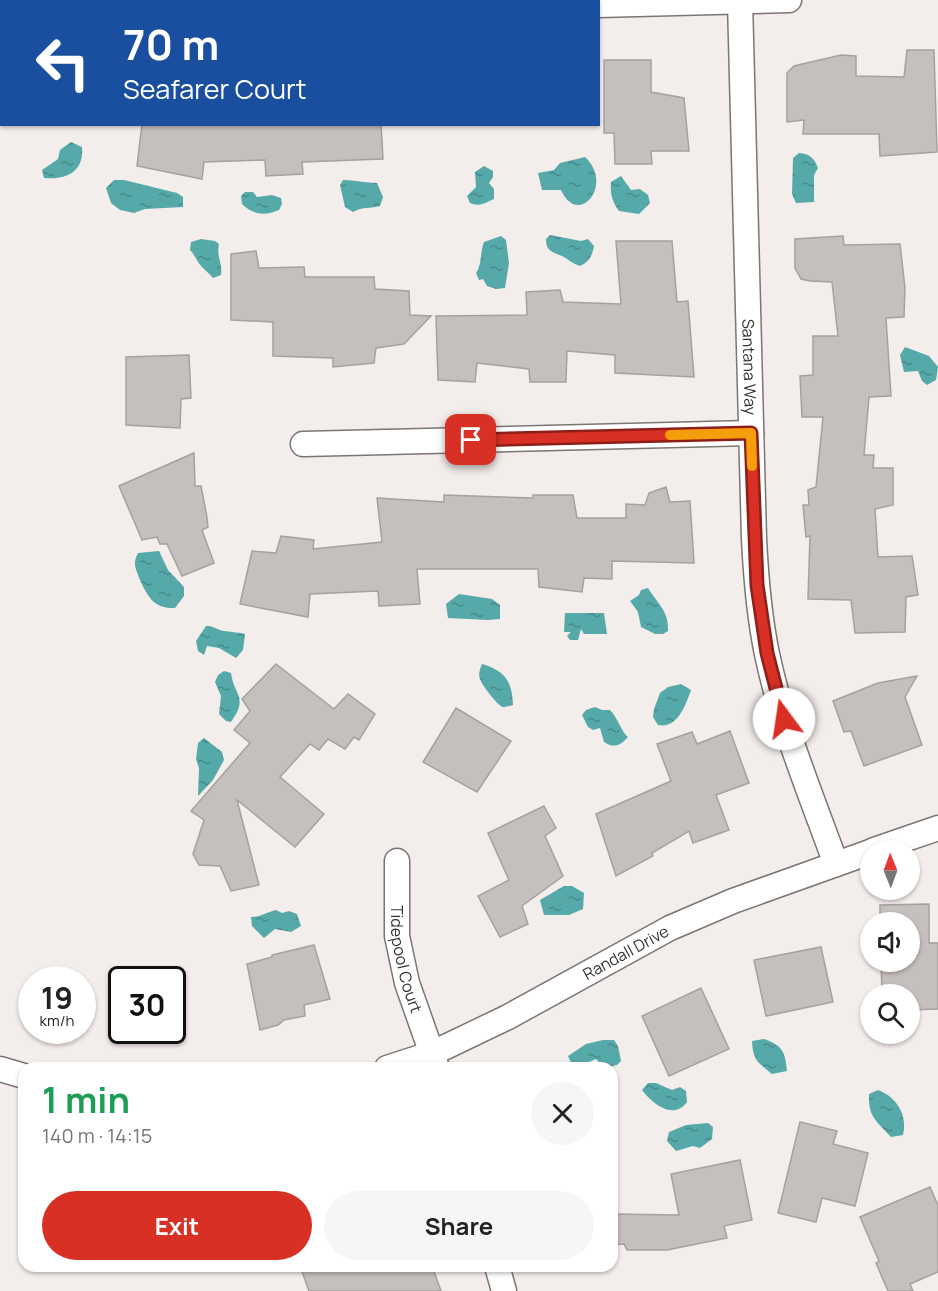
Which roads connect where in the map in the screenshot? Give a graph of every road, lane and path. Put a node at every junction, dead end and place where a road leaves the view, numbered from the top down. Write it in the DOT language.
graph roads {
  1 [pos="789,0"];
  2 [pos="740,1"];
  3 [pos="600,5"];
  4 [pos="751,433"];
  5 [pos="303,444"];
  6 [pos="938,828"];
  7 [pos="904,840"];
  8 [pos="860,855"];
  9 [pos="397,861"];
  10 [pos="836,864"];
  11 [pos="435,1061"];
  12 [pos="0,1069"];
  13 [pos="18,1074"];
  14 [pos="499,1272"];
  15 [pos="504,1291"];
  1 -- 2 [label="street"];
  2 -- 3 [label="street"];
  2 -- 4 [label="street, Santana Way"];
  4 -- 5 [label="street"];
  4 -- 10 [label="street, Santana Way"];
  6 -- 7 [label="street, Randall Drive"];
  8 -- 10 [label="street, Randall Drive"];
  9 -- 11 [label="street, Tidepool Court"];
  10 -- 11 [label="street, Randall Drive"];
  12 -- 13 [label="street"];
  14 -- 15 [label="street"];
}
